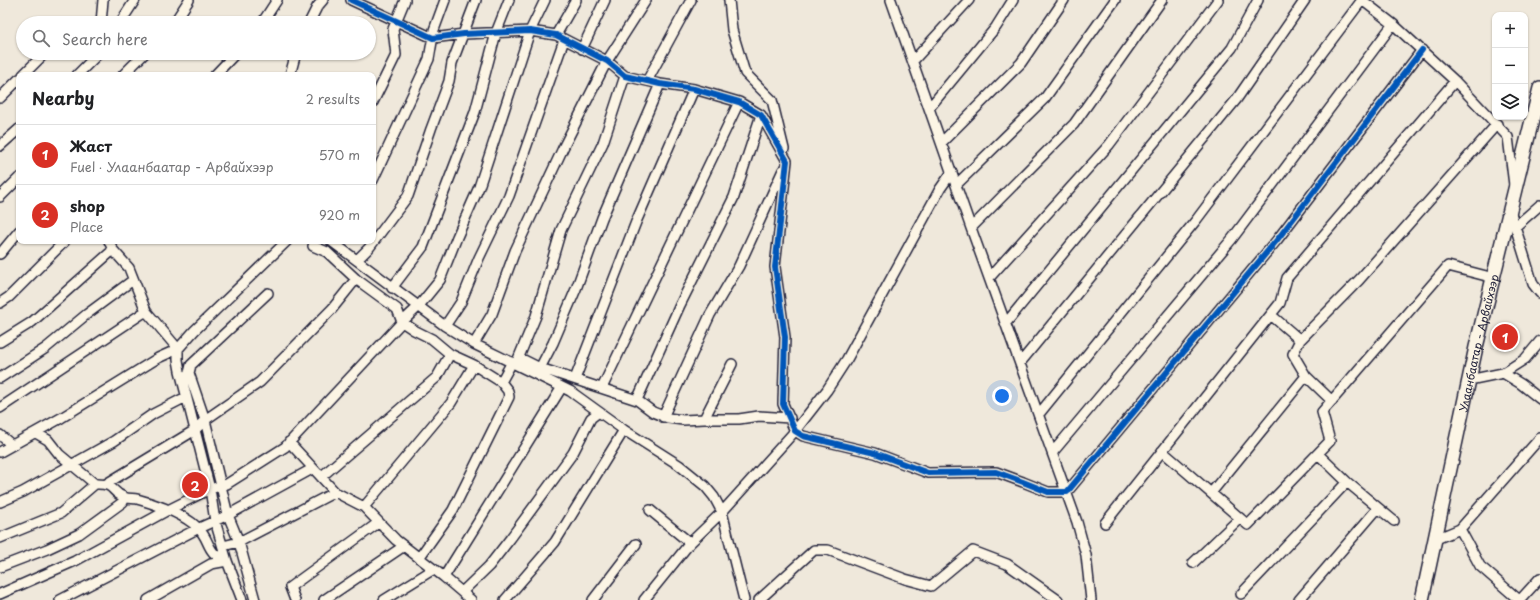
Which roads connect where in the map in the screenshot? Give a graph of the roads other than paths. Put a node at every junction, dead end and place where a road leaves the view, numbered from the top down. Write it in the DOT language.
graph roads {
  1 [pos="103,0"];
  2 [pos="135,0"];
  3 [pos="189,0"];
  4 [pos="277,0"];
  5 [pos="324,0"];
  6 [pos="351,0"];
  7 [pos="405,0"];
  8 [pos="445,0"];
  9 [pos="476,0"];
  10 [pos="509,0"];
  11 [pos="545,0"];
  12 [pos="576,0"];
  13 [pos="605,0"];
  14 [pos="646,0"];
  15 [pos="691,0"];
  16 [pos="729,0"];
  17 [pos="891,0"];
  18 [pos="969,0"];
  19 [pos="1014,0"];
  20 [pos="1064,0"];
  21 [pos="1115,0"];
  22 [pos="1162,0"];
  23 [pos="1218,0"];
  24 [pos="1258,0"];
  25 [pos="1305,0"];
  26 [pos="1362,0"];
  27 [pos="102,16"];
  28 [pos="125,16"];
  29 [pos="179,16"];
  30 [pos="267,16"];
  31 [pos="312,16"];
  32 [pos="396,21"];
  33 [pos="1392,24"];
  34 [pos="530,31"];
  35 [pos="496,33"];
  36 [pos="464,34"];
  37 [pos="433,38"];
  38 [pos="560,38"];
  39 [pos="582,49"];
  40 [pos="1422,50"];
  41 [pos="38,60"];
  42 [pos="92,60"];
  43 [pos="138,60"];
  44 [pos="230,60"];
  45 [pos="294,60"];
  46 [pos="607,61"];
  47 [pos="913,61"];
  48 [pos="26,72"];
  49 [pos="80,72"];
  50 [pos="126,72"];
  51 [pos="219,72"];
  52 [pos="291,72"];
  53 [pos="625,76"];
  54 [pos="647,81"];
  55 [pos="1455,81"];
  56 [pos="16,82"];
  57 [pos="660,84"];
  58 [pos="1540,88"];
  59 [pos="694,89"];
  60 [pos="376,96"];
  61 [pos="1,97"];
  62 [pos="739,102"];
  63 [pos="930,107"];
  64 [pos="761,115"];
  65 [pos="1497,124"];
  66 [pos="16,132"];
  67 [pos="942,142"];
  68 [pos="0,146"];
  69 [pos="787,161"];
  70 [pos="952,172"];
  71 [pos="376,174"];
  72 [pos="16,181"];
  73 [pos="956,185"];
  74 [pos="1514,188"];
  75 [pos="0,197"];
  76 [pos="1540,205"];
  77 [pos="1509,208"];
  78 [pos="1516,226"];
  79 [pos="971,228"];
  80 [pos="16,235"];
  81 [pos="376,238"];
  82 [pos="62,244"];
  83 [pos="110,244"];
  84 [pos="284,244"];
  85 [pos="335,244"];
  86 [pos="371,244"];
  87 [pos="313,246"];
  88 [pos="113,250"];
  89 [pos="0,254"];
  90 [pos="357,260"];
  91 [pos="990,277"];
  92 [pos="1494,278"];
  93 [pos="356,279"];
  94 [pos="133,280"];
  95 [pos="1536,281"];
  96 [pos="392,288"];
  97 [pos="268,293"];
  98 [pos="1540,293"];
  99 [pos="0,303"];
  100 [pos="418,307"];
  101 [pos="146,311"];
  102 [pos="1271,315"];
  103 [pos="402,322"];
  104 [pos="1006,323"];
  105 [pos="445,326"];
  106 [pos="1300,340"];
  107 [pos="1540,341"];
  108 [pos="0,342"];
  109 [pos="474,344"];
  110 [pos="178,350"];
  111 [pos="450,354"];
  112 [pos="516,362"];
  113 [pos="1020,363"];
  114 [pos="732,364"];
  115 [pos="474,365"];
  116 [pos="540,368"];
  117 [pos="1503,373"];
  118 [pos="1306,376"];
  119 [pos="0,378"];
  120 [pos="574,379"];
  121 [pos="1469,380"];
  122 [pos="501,382"];
  123 [pos="562,387"];
  124 [pos="602,388"];
  125 [pos="186,397"];
  126 [pos="1540,399"];
  127 [pos="637,400"];
  128 [pos="1332,401"];
  129 [pos="0,408"];
  130 [pos="599,412"];
  131 [pos="1039,414"];
  132 [pos="662,417"];
  133 [pos="790,418"];
  134 [pos="704,419"];
  135 [pos="205,420"];
  136 [pos="195,430"];
  137 [pos="624,430"];
  138 [pos="795,431"];
  139 [pos="36,432"];
  140 [pos="0,435"];
  141 [pos="1540,438"];
  142 [pos="289,442"];
  143 [pos="12,446"];
  144 [pos="1162,451"];
  145 [pos="0,452"];
  146 [pos="1053,452"];
  147 [pos="1318,454"];
  148 [pos="71,465"];
  149 [pos="312,469"];
  150 [pos="321,477"];
  151 [pos="1347,482"];
  152 [pos="95,484"];
  153 [pos="106,484"];
  154 [pos="220,486"];
  155 [pos="210,490"];
  156 [pos="335,492"];
  157 [pos="1066,492"];
  158 [pos="1211,493"];
  159 [pos="124,498"];
  160 [pos="0,502"];
  161 [pos="364,507"];
  162 [pos="1378,508"];
  163 [pos="168,510"];
  164 [pos="650,510"];
  165 [pos="722,512"];
  166 [pos="228,515"];
  167 [pos="1240,518"];
  168 [pos="215,521"];
  169 [pos="1394,521"];
  170 [pos="378,523"];
  171 [pos="1105,523"];
  172 [pos="199,528"];
  173 [pos="1460,529"];
  174 [pos="0,538"];
  175 [pos="1436,539"];
  176 [pos="239,542"];
  177 [pos="690,543"];
  178 [pos="636,544"];
  179 [pos="223,546"];
  180 [pos="404,546"];
  181 [pos="419,558"];
  182 [pos="227,561"];
  183 [pos="1192,563"];
  184 [pos="0,567"];
  185 [pos="434,569"];
  186 [pos="444,577"];
  187 [pos="1540,578"];
  188 [pos="462,592"];
  189 [pos="0,594"];
  190 [pos="1241,594"];
  191 [pos="60,600"];
  192 [pos="148,600"];
  193 [pos="242,600"];
  194 [pos="255,600"];
  195 [pos="295,600"];
  196 [pos="324,600"];
  197 [pos="384,600"];
  198 [pos="470,600"];
  199 [pos="505,600"];
  200 [pos="593,600"];
  201 [pos="644,600"];
  202 [pos="744,600"];
  203 [pos="759,600"];
  204 [pos="1058,600"];
  205 [pos="1091,600"];
  206 [pos="1300,600"];
  207 [pos="1422,600"];
  208 [pos="1519,600"];
  1 -- 27 [label="street"];
  2 -- 28 [label="street"];
  3 -- 29 [label="street"];
  4 -- 30 [label="street"];
  5 -- 31 [label="street"];
  6 -- 32 [label="street"];
  7 -- 32 [label="street"];
  8 -- 37 [label="street"];
  9 -- 36 [label="street"];
  10 -- 35 [label="street"];
  11 -- 34 [label="street"];
  12 -- 38 [label="street"];
  13 -- 39 [label="street"];
  14 -- 46 [label="street"];
  15 -- 54 [label="street"];
  16 -- 69 [label="street"];
  17 -- 47 [label="street"];
  18 -- 47 [label="street"];
  19 -- 63 [label="street"];
  20 -- 67 [label="street"];
  21 -- 73 [label="street"];
  22 -- 79 [label="street"];
  23 -- 91 [label="street"];
  24 -- 104 [label="street"];
  25 -- 113 [label="street"];
  26 -- 33 [label="street"];
  26 -- 131 [label="street"];
  32 -- 37 [label="street"];
  32 -- 60 [label="street"];
  33 -- 40 [label="street"];
  33 -- 146 [label="street"];
  34 -- 35 [label="street"];
  34 -- 38 [label="street"];
  34 -- 100 [label="street"];
  35 -- 36 [label="street"];
  35 -- 96 [label="street"];
  36 -- 37 [label="street"];
  36 -- 81 [label="street"];
  37 -- 71 [label="street"];
  38 -- 39 [label="street"];
  38 -- 105 [label="street"];
  39 -- 46 [label="street"];
  40 -- 55 [label="street"];
  40 -- 157 [label="street"];
  41 -- 48 [label="street"];
  42 -- 49 [label="street"];
  43 -- 50 [label="street"];
  44 -- 51 [label="street"];
  45 -- 52 [label="street"];
  46 -- 53 [label="street"];
  46 -- 109 [label="street"];
  47 -- 63 [label="street"];
  53 -- 54 [label="street"];
  53 -- 112 [label="street"];
  54 -- 57 [label="street"];
  55 -- 65 [label="street"];
  55 -- 102 [label="street"];
  56 -- 61 [label="street"];
  57 -- 59 [label="street"];
  57 -- 116 [label="street"];
  58 -- 74 [label="highway, Улаанбаатар - Арвайхээр"];
  59 -- 62 [label="street"];
  59 -- 120 [label="street"];
  62 -- 64 [label="street"];
  62 -- 124 [label="street"];
  63 -- 67 [label="street"];
  64 -- 69 [label="street"];
  64 -- 127 [label="street"];
  65 -- 74 [label="street"];
  65 -- 106 [label="street"];
  66 -- 68 [label="street"];
  67 -- 70 [label="street"];
  69 -- 132 [label="street"];
  69 -- 133 [label="street"];
  70 -- 73 [label="street"];
  70 -- 138 [label="street"];
  72 -- 75 [label="street"];
  73 -- 79 [label="street"];
  74 -- 77 [label="highway, Улаанбаатар - Арвайхээр"];
  76 -- 78 [label="street"];
  77 -- 78 [label="street"];
  77 -- 92 [label="highway, Улаанбаатар - Арвайхээр"];
  78 -- 95 [label="street"];
  79 -- 91 [label="street"];
  80 -- 89 [label="street"];
  82 -- 99 [label="street"];
  83 -- 88 [label="street"];
  84 -- 110 [label="street"];
  85 -- 90 [label="street"];
  86 -- 90 [label="street"];
  87 -- 93 [label="street"];
  88 -- 94 [label="street"];
  88 -- 108 [label="street"];
  90 -- 96 [label="street"];
  91 -- 104 [label="street"];
  92 -- 121 [label="highway, Улаанбаатар - Арвайхээр"];
  92 -- 128 [label="street"];
  93 -- 103 [label="street"];
  93 -- 135 [label="street"];
  94 -- 101 [label="street"];
  94 -- 119 [label="street"];
  95 -- 98 [label="street"];
  96 -- 100 [label="street"];
  97 -- 135 [label="street"];
  100 -- 103 [label="street"];
  100 -- 105 [label="street"];
  101 -- 110 [label="street"];
  101 -- 129 [label="street"];
  102 -- 106 [label="street"];
  102 -- 144 [label="street"];
  103 -- 111 [label="street"];
  103 -- 142 [label="street"];
  104 -- 113 [label="street"];
  105 -- 109 [label="street"];
  106 -- 118 [label="street"];
  107 -- 117 [label="street"];
  109 -- 112 [label="street"];
  110 -- 125 [label="street"];
  110 -- 139 [label="street"];
  111 -- 115 [label="street"];
  111 -- 150 [label="street"];
  112 -- 116 [label="street"];
  112 -- 122 [label="street"];
  112 -- 123 [label="street"];
  113 -- 131 [label="street"];
  114 -- 134 [label="street"];
  115 -- 122 [label="street"];
  115 -- 161 [label="street"];
  116 -- 120 [label="street"];
  117 -- 121 [label="street"];
  117 -- 126 [label="street"];
  118 -- 128 [label="street"];
  118 -- 158 [label="street"];
  120 -- 124 [label="street"];
  121 -- 175 [label="highway, Улаанбаатар - Арвайхээр"];
  122 -- 181 [label="street"];
  123 -- 130 [label="street"];
  123 -- 186 [label="street"];
  124 -- 127 [label="street"];
  125 -- 136 [label="street"];
  125 -- 148 [label="street"];
  127 -- 132 [label="street"];
  128 -- 147 [label="street"];
  130 -- 137 [label="street"];
  130 -- 188 [label="street"];
  131 -- 146 [label="street"];
  132 -- 134 [label="street"];
  133 -- 134 [label="street"];
  133 -- 138 [label="street"];
  135 -- 136 [label="street"];
  135 -- 154 [label="street"];
  136 -- 153 [label="street"];
  136 -- 155 [label="street"];
  137 -- 165 [label="street"];
  137 -- 199 [label="street"];
  138 -- 157 [label="street"];
  138 -- 165 [label="street"];
  139 -- 143 [label="street"];
  139 -- 148 [label="street"];
  140 -- 143 [label="street"];
  141 -- 173 [label="street"];
  142 -- 149 [label="street"];
  142 -- 154 [label="street"];
  143 -- 145 [label="street"];
  144 -- 158 [label="street"];
  144 -- 171 [label="street"];
  146 -- 157 [label="street"];
  147 -- 151 [label="street"];
  147 -- 167 [label="street"];
  148 -- 152 [label="street"];
  148 -- 160 [label="street"];
  149 -- 150 [label="street"];
  149 -- 166 [label="street"];
  150 -- 156 [label="street"];
  151 -- 162 [label="street"];
  151 -- 190 [label="street"];
  152 -- 153 [label="street"];
  152 -- 174 [label="street"];
  153 -- 159 [label="street"];
  154 -- 155 [label="street"];
  154 -- 166 [label="street"];
  155 -- 163 [label="street"];
  155 -- 168 [label="street"];
  156 -- 161 [label="street"];
  156 -- 176 [label="street"];
  157 -- 205 [label="street"];
  158 -- 167 [label="street"];
  159 -- 163 [label="street"];
  159 -- 184 [label="street"];
  161 -- 170 [label="street"];
  162 -- 169 [label="street"];
  162 -- 206 [label="street"];
  163 -- 172 [label="street"];
  163 -- 189 [label="street"];
  164 -- 177 [label="street"];
  165 -- 177 [label="street"];
  165 -- 202 [label="street"];
  166 -- 168 [label="street"];
  166 -- 176 [label="street"];
  167 -- 183 [label="street"];
  168 -- 172 [label="street"];
  168 -- 179 [label="street"];
  170 -- 180 [label="street"];
  170 -- 195 [label="street"];
  172 -- 182 [label="street"];
  172 -- 191 [label="street"];
  173 -- 175 [label="street"];
  173 -- 208 [label="street"];
  175 -- 207 [label="highway, Улаанбаатар - Арвайхээр"];
  176 -- 179 [label="street"];
  176 -- 194 [label="street"];
  177 -- 201 [label="street"];
  178 -- 200 [label="street"];
  179 -- 182 [label="street"];
  180 -- 181 [label="street"];
  180 -- 196 [label="street"];
  181 -- 185 [label="street"];
  182 -- 192 [label="street"];
  182 -- 193 [label="street"];
  185 -- 186 [label="street"];
  185 -- 197 [label="street"];
  186 -- 188 [label="street"];
  187 -- 208 [label="street"];
  188 -- 198 [label="street"];
  203 -- 204 [label="street"];
}
